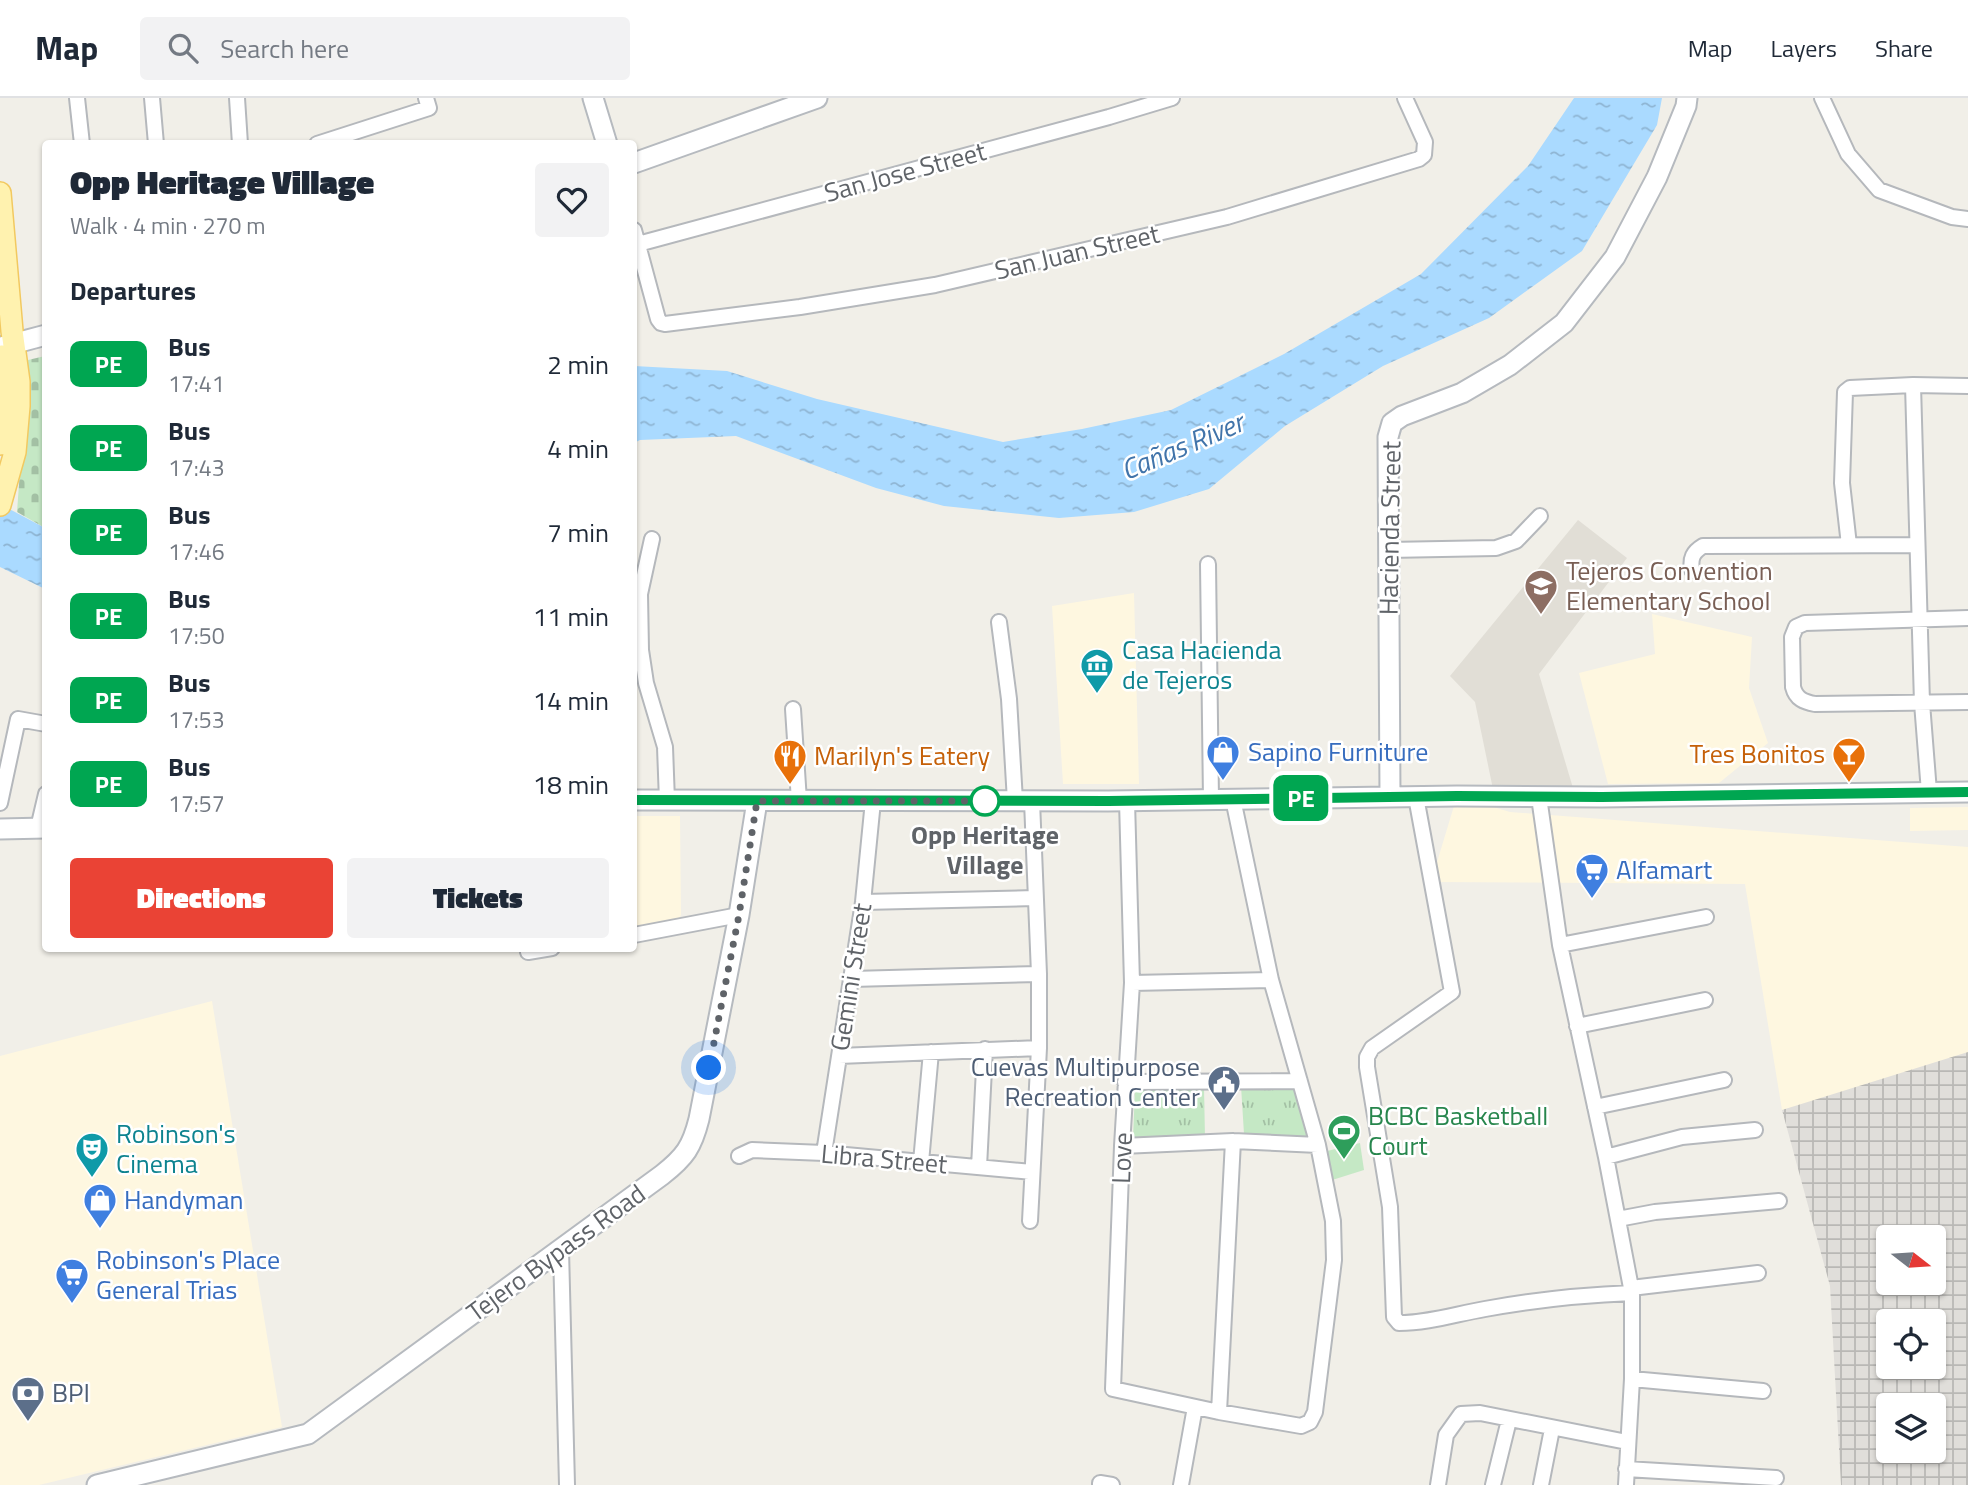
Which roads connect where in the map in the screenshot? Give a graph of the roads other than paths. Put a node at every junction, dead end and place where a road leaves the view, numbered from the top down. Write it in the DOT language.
graph roads {
  1 [pos="77,98"];
  2 [pos="152,98"];
  3 [pos="237,98"];
  4 [pos="593,98"];
  5 [pos="817,98"];
  6 [pos="1172,98"];
  7 [pos="1405,98"];
  8 [pos="1687,98"];
  9 [pos="1822,98"];
  10 [pos="428,103"];
  11 [pos="82,140"];
  12 [pos="156,140"];
  13 [pos="240,140"];
  14 [pos="328,140"];
  15 [pos="606,140"];
  16 [pos="637,162"];
  17 [pos="0,192"];
  18 [pos="1968,219"];
  19 [pos="637,237"];
  20 [pos="637,240"];
  21 [pos="42,336"];
  22 [pos="4,345"];
  23 [pos="1913,385"];
  24 [pos="1968,386"];
  25 [pos="5,433"];
  26 [pos="0,455"];
  27 [pos="0,505"];
  28 [pos="1540,516"];
  29 [pos="652,539"];
  30 [pos="1849,545"];
  31 [pos="1917,545"];
  32 [pos="1388,550"];
  33 [pos="1208,564"];
  34 [pos="1692,570"];
  35 [pos="1968,618"];
  36 [pos="1920,620"];
  37 [pos="999,622"];
  38 [pos="1968,702"];
  39 [pos="1922,703"];
  40 [pos="793,709"];
  41 [pos="42,723"];
  42 [pos="1929,792"];
  43 [pos="1968,792"];
  44 [pos="1390,797"];
  45 [pos="1416,797"];
  46 [pos="1539,797"];
  47 [pos="1233,799"];
  48 [pos="637,800"];
  49 [pos="1211,800"];
  50 [pos="667,801"];
  51 [pos="757,801"];
  52 [pos="799,801"];
  53 [pos="873,801"];
  54 [pos="1024,801"];
  55 [pos="1127,801"];
  56 [pos="0,803"];
  57 [pos="42,828"];
  58 [pos="0,829"];
  59 [pos="1035,898"];
  60 [pos="863,901"];
  61 [pos="739,915"];
  62 [pos="1706,917"];
  63 [pos="637,934"];
  64 [pos="1560,945"];
  65 [pos="533,952"];
  66 [pos="528,953"];
  67 [pos="1038,974"];
  68 [pos="852,979"];
  69 [pos="1271,980"];
  70 [pos="1132,983"];
  71 [pos="1704,1000"];
  72 [pos="1577,1026"];
  73 [pos="1039,1048"];
  74 [pos="985,1049"];
  75 [pos="931,1052"];
  76 [pos="839,1056"];
  77 [pos="1724,1080"];
  78 [pos="1300,1081"];
  79 [pos="1125,1082"];
  80 [pos="1595,1107"];
  81 [pos="1755,1130"];
  82 [pos="1233,1141"];
  83 [pos="1318,1145"];
  84 [pos="1122,1146"];
  85 [pos="824,1153"];
  86 [pos="739,1156"];
  87 [pos="1606,1157"];
  88 [pos="921,1162"];
  89 [pos="979,1167"];
  90 [pos="1032,1172"];
  91 [pos="1779,1200"];
  92 [pos="1618,1219"];
  93 [pos="1030,1221"];
  94 [pos="561,1250"];
  95 [pos="1758,1273"];
  96 [pos="1632,1290"];
  97 [pos="1632,1379"];
  98 [pos="1763,1391"];
  99 [pos="1195,1407"];
  100 [pos="1219,1412"];
  101 [pos="1508,1420"];
  102 [pos="1552,1429"];
  103 [pos="1627,1442"];
  104 [pos="1626,1469"];
  105 [pos="1776,1478"];
  106 [pos="97,1485"];
  107 [pos="568,1485"];
  108 [pos="1181,1485"];
  109 [pos="1438,1485"];
  110 [pos="1493,1485"];
  111 [pos="1541,1485"];
  112 [pos="1626,1485"];
  1 -- 11 [label="street"];
  2 -- 12 [label="street"];
  3 -- 13 [label="street"];
  4 -- 15 [label="street"];
  5 -- 16 [label="street"];
  6 -- 19 [label="street, San Jose Street"];
  7 -- 20 [label="street, San Juan Street"];
  8 -- 32 [label="street, Hacienda Street"];
  9 -- 18 [label="street"];
  10 -- 14 [label="street"];
  17 -- 22 [label="main road"];
  21 -- 22 [label="street"];
  22 -- 25 [label="main road"];
  23 -- 24 [label="street"];
  23 -- 30 [label="street"];
  23 -- 31 [label="street"];
  25 -- 26 [label="main road"];
  25 -- 27 [label="main road"];
  28 -- 32 [label="street"];
  29 -- 50 [label="street"];
  30 -- 31 [label="street"];
  30 -- 34 [label="street"];
  31 -- 36 [label="street"];
  32 -- 44 [label="street, Hacienda Street"];
  33 -- 49 [label="street"];
  35 -- 36 [label="street"];
  36 -- 39 [label="street"];
  36 -- 39 [label="street"];
  37 -- 54 [label="street"];
  38 -- 39 [label="street"];
  39 -- 42 [label="street"];
  40 -- 52 [label="street"];
  41 -- 56 [label="street"];
  42 -- 43 [label="street"];
  42 -- 46 [label="street"];
  44 -- 45 [label="street"];
  44 -- 47 [label="street"];
  45 -- 46 [label="street"];
  45 -- 96 [label="street"];
  46 -- 64 [label="street"];
  47 -- 49 [label="street"];
  47 -- 69 [label="street"];
  48 -- 50 [label="street"];
  49 -- 55 [label="street"];
  50 -- 51 [label="street"];
  51 -- 52 [label="street"];
  51 -- 61 [label="street, Tejero Bypass Road"];
  52 -- 53 [label="street"];
  53 -- 54 [label="street"];
  53 -- 60 [label="street, Gemini Street"];
  54 -- 55 [label="street"];
  54 -- 59 [label="street"];
  55 -- 70 [label="street, Love"];
  57 -- 58 [label="street"];
  59 -- 60 [label="street"];
  59 -- 67 [label="street"];
  60 -- 68 [label="street, Gemini Street"];
  61 -- 63 [label="street"];
  61 -- 94 [label="street, Tejero Bypass Road"];
  62 -- 64 [label="street"];
  64 -- 72 [label="street"];
  65 -- 66 [label="street"];
  67 -- 68 [label="street"];
  67 -- 73 [label="street"];
  68 -- 76 [label="street, Gemini Street"];
  69 -- 70 [label="street"];
  69 -- 78 [label="street"];
  70 -- 79 [label="street, Love"];
  71 -- 72 [label="street"];
  72 -- 80 [label="street"];
  73 -- 74 [label="street"];
  73 -- 90 [label="street"];
  74 -- 75 [label="street"];
  74 -- 89 [label="street"];
  75 -- 76 [label="street"];
  75 -- 88 [label="street"];
  76 -- 85 [label="street, Gemini Street"];
  77 -- 80 [label="street"];
  78 -- 79 [label="street"];
  78 -- 83 [label="street"];
  79 -- 84 [label="street, Love"];
  80 -- 87 [label="street"];
  81 -- 87 [label="street"];
  82 -- 83 [label="street"];
  82 -- 84 [label="street"];
  82 -- 100 [label="street"];
  83 -- 100 [label="street"];
  84 -- 99 [label="street, Love"];
  85 -- 86 [label="street, Libra Street"];
  85 -- 88 [label="street, Libra Street"];
  87 -- 92 [label="street"];
  88 -- 89 [label="street, Libra Street"];
  89 -- 90 [label="street, Libra Street"];
  90 -- 93 [label="street"];
  91 -- 92 [label="street"];
  92 -- 96 [label="street"];
  94 -- 106 [label="street, Tejero Bypass Road"];
  94 -- 107 [label="street"];
  95 -- 96 [label="street"];
  96 -- 97 [label="street"];
  97 -- 98 [label="street"];
  97 -- 103 [label="street"];
  99 -- 100 [label="street"];
  99 -- 108 [label="street"];
  101 -- 102 [label="street"];
  101 -- 109 [label="street"];
  101 -- 110 [label="street"];
  102 -- 103 [label="street"];
  102 -- 111 [label="street"];
  103 -- 104 [label="street"];
  104 -- 105 [label="street"];
  104 -- 112 [label="street"];
}
